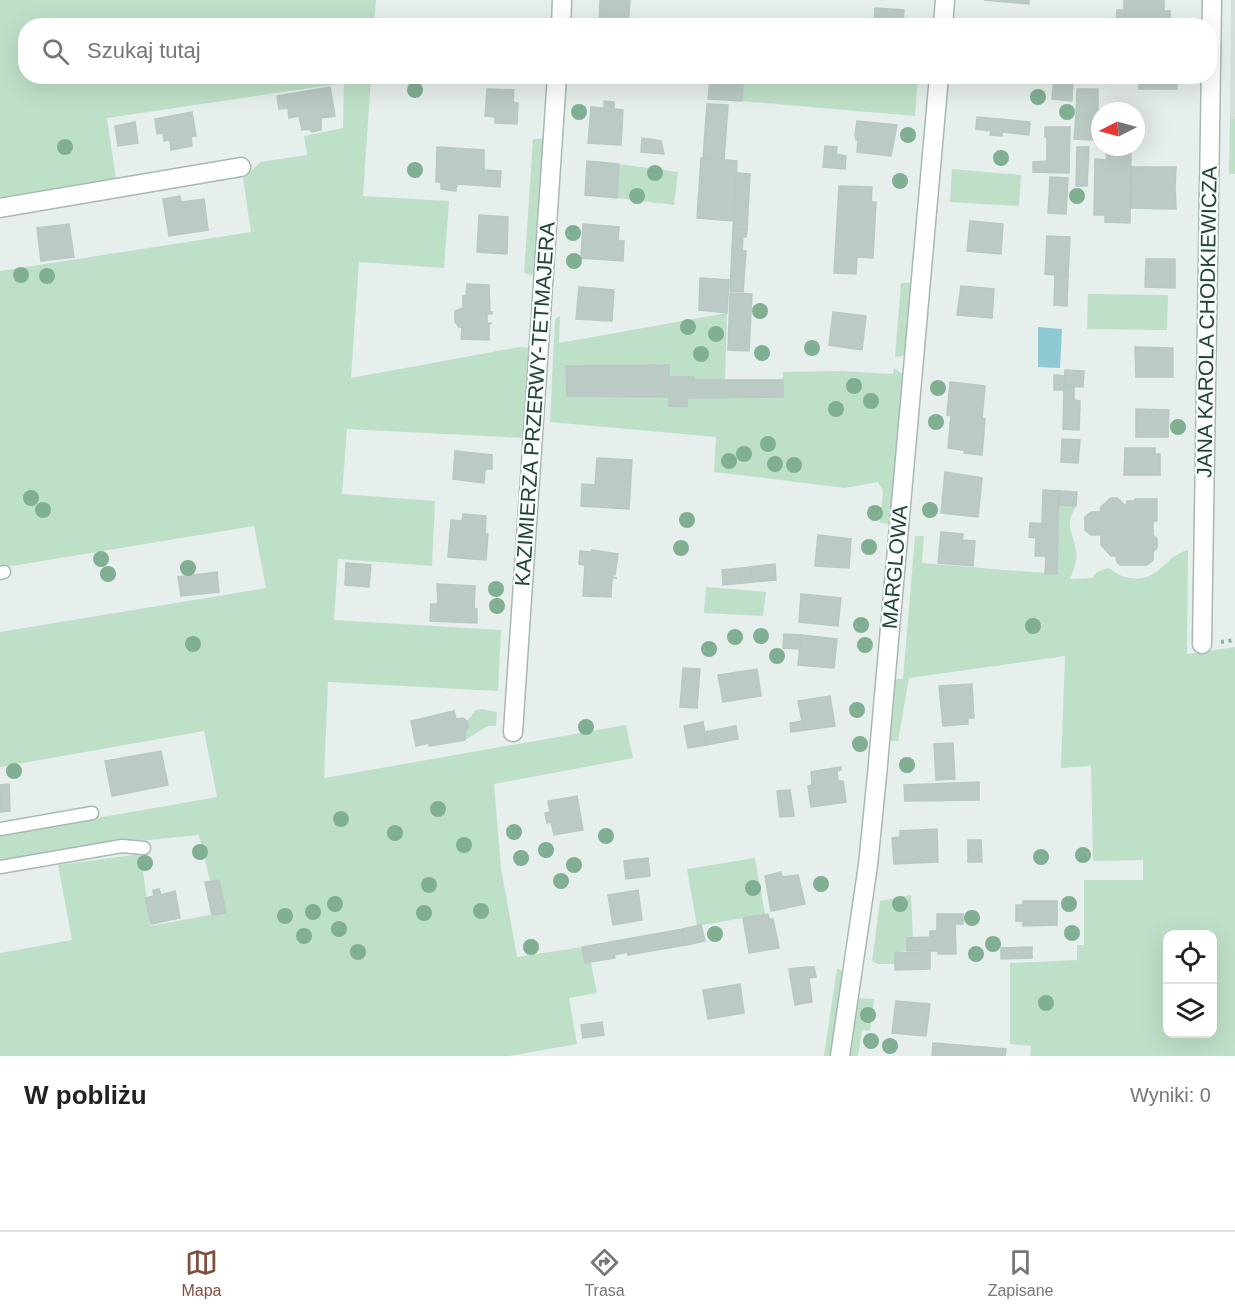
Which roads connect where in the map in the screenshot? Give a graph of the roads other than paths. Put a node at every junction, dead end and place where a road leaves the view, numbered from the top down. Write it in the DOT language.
graph roads {
  1 [pos="562,0"];
  2 [pos="945,0"];
  3 [pos="1212,0"];
  4 [pos="561,18"];
  5 [pos="944,18"];
  6 [pos="1212,18"];
  7 [pos="556,84"];
  8 [pos="938,84"];
  9 [pos="1211,84"];
  10 [pos="241,167"];
  11 [pos="0,208"];
  12 [pos="1202,644"];
  13 [pos="513,732"];
  14 [pos="92,813"];
  15 [pos="0,829"];
  16 [pos="144,848"];
  17 [pos="0,867"];
  18 [pos="840,1056"];
  1 -- 4 [label="street"];
  2 -- 5 [label="street"];
  3 -- 6 [label="street, JANA KAROLA CHODKIEWICZA"];
  7 -- 13 [label="street, KAZIMIERZA PRZERWY-TETMAJERA"];
  8 -- 18 [label="street, MARGLOWA"];
  9 -- 12 [label="street, JANA KAROLA CHODKIEWICZA"];
  10 -- 11 [label="street"];
  14 -- 15 [label="lane"];
  16 -- 17 [label="lane"];
}
